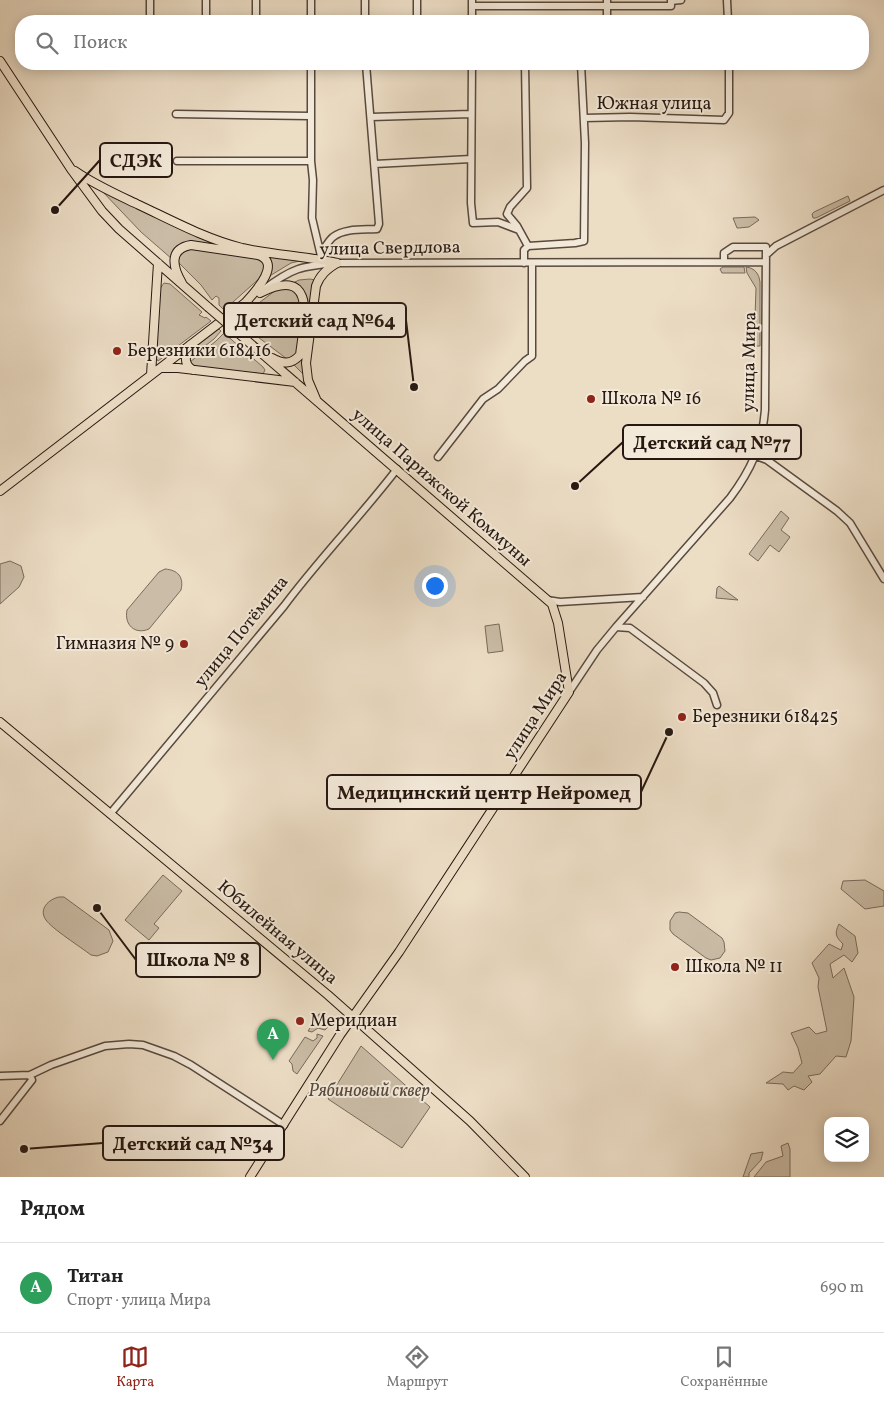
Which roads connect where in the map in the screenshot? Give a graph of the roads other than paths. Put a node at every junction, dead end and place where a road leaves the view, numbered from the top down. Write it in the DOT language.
graph roads {
  1 [pos="150,0"];
  2 [pos="206,0"];
  3 [pos="256,0"];
  4 [pos="311,0"];
  5 [pos="366,0"];
  6 [pos="417,0"];
  7 [pos="681,0"];
  8 [pos="727,0"];
  9 [pos="671,2"];
  10 [pos="472,3"];
  11 [pos="607,3"];
  12 [pos="150,15"];
  13 [pos="206,15"];
  14 [pos="256,15"];
  15 [pos="311,15"];
  16 [pos="365,15"];
  17 [pos="417,15"];
  18 [pos="728,15"];
  19 [pos="0,60"];
  20 [pos="311,70"];
  21 [pos="367,70"];
  22 [pos="472,70"];
  23 [pos="525,70"];
  24 [pos="582,70"];
  25 [pos="729,70"];
  26 [pos="176,114"];
  27 [pos="471,114"];
  28 [pos="311,116"];
  29 [pos="371,117"];
  30 [pos="584,118"];
  31 [pos="471,159"];
  32 [pos="177,161"];
  33 [pos="311,161"];
  34 [pos="375,164"];
  35 [pos="71,169"];
  36 [pos="884,190"];
  37 [pos="519,230"];
  38 [pos="528,246"];
  39 [pos="766,254"];
  40 [pos="321,256"];
  41 [pos="724,262"];
  42 [pos="158,263"];
  43 [pos="337,263"];
  44 [pos="528,263"];
  45 [pos="182,284"];
  46 [pos="260,293"];
  47 [pos="246,303"];
  48 [pos="191,343"];
  49 [pos="260,351"];
  50 [pos="160,368"];
  51 [pos="197,371"];
  52 [pos="151,375"];
  53 [pos="263,378"];
  54 [pos="295,382"];
  55 [pos="316,401"];
  56 [pos="756,456"];
  57 [pos="438,457"];
  58 [pos="397,469"];
  59 [pos="0,491"];
  60 [pos="884,579"];
  61 [pos="643,597"];
  62 [pos="547,600"];
  63 [pos="627,615"];
  64 [pos="616,627"];
  65 [pos="630,628"];
  66 [pos="569,692"];
  67 [pos="717,705"];
  68 [pos="0,722"];
  69 [pos="110,814"];
  70 [pos="352,1016"];
  71 [pos="30,1075"];
  72 [pos="0,1076"];
  73 [pos="0,1121"];
  74 [pos="284,1125"];
  75 [pos="250,1177"];
  76 [pos="525,1177"];
  1 -- 12 [label="street"];
  2 -- 13 [label="street"];
  3 -- 14 [label="street"];
  4 -- 15 [label="street"];
  5 -- 16 [label="street"];
  6 -- 17 [label="street"];
  7 -- 9 [label="street"];
  8 -- 18 [label="street"];
  9 -- 11 [label="street"];
  10 -- 11 [label="street"];
  19 -- 35 [label="main road"];
  20 -- 28 [label="street"];
  21 -- 29 [label="street"];
  22 -- 27 [label="street"];
  23 -- 37 [label="street"];
  24 -- 30 [label="street, Южная улица"];
  25 -- 30 [label="street, Южная улица"];
  26 -- 28 [label="street"];
  27 -- 29 [label="street"];
  27 -- 31 [label="street"];
  28 -- 33 [label="street"];
  29 -- 34 [label="street"];
  30 -- 38 [label="street, Южная улица"];
  31 -- 34 [label="street"];
  31 -- 37 [label="street"];
  32 -- 33 [label="street"];
  33 -- 40 [label="street"];
  34 -- 40 [label="street"];
  35 -- 40 [label="main road"];
  35 -- 42 [label="main road"];
  36 -- 39 [label="street"];
  37 -- 38 [label="street"];
  38 -- 44 [label="street"];
  39 -- 41 [label="street, улица Свердлова"];
  39 -- 41 [label="street"];
  39 -- 56 [label="street, улица Мира"];
  40 -- 43 [label="main road"];
  41 -- 44 [label="street, улица Свердлова"];
  42 -- 45 [label="main road"];
  42 -- 52 [label="main road"];
  43 -- 44 [label="street, улица Свердлова"];
  43 -- 46 [label="street, улица Свердлова"];
  43 -- 55 [label="main road"];
  44 -- 57 [label="street"];
  45 -- 47 [label="main road"];
  45 -- 49 [label="main road, bridge"];
  46 -- 47 [label="street, улица Свердлова"];
  46 -- 49 [label="main road"];
  47 -- 48 [label="main road, улица Свердлова"];
  48 -- 50 [label="main road, улица Свердлова"];
  48 -- 51 [label="main road"];
  49 -- 53 [label="main road"];
  49 -- 54 [label="main road, улица Парижской Коммуны"];
  50 -- 51 [label="main road"];
  50 -- 52 [label="main road, улица Свердлова"];
  51 -- 53 [label="main road"];
  52 -- 59 [label="main road, улица Свердлова"];
  53 -- 54 [label="main road"];
  54 -- 55 [label="main road, улица Парижской Коммуны"];
  55 -- 58 [label="main road, улица Парижской Коммуны"];
  56 -- 60 [label="street"];
  56 -- 61 [label="street, улица Мира"];
  58 -- 62 [label="main road, улица Парижской Коммуны"];
  58 -- 69 [label="street, улица Потёмина"];
  61 -- 62 [label="street"];
  61 -- 63 [label="street, улица Мира"];
  62 -- 66 [label="main road, улица Парижской Коммуны"];
  63 -- 64 [label="street, улица Мира"];
  63 -- 65 [label="street"];
  64 -- 65 [label="street"];
  64 -- 66 [label="street, улица Мира"];
  65 -- 67 [label="street"];
  66 -- 70 [label="main road, улица Мира"];
  68 -- 69 [label="main road, Юбилейная улица"];
  69 -- 70 [label="main road, Юбилейная улица"];
  70 -- 74 [label="main road, улица Мира"];
  70 -- 76 [label="main road, Юбилейная улица"];
  71 -- 72 [label="street"];
  71 -- 73 [label="street"];
  71 -- 74 [label="street"];
  74 -- 75 [label="main road, улица Мира"];
}
